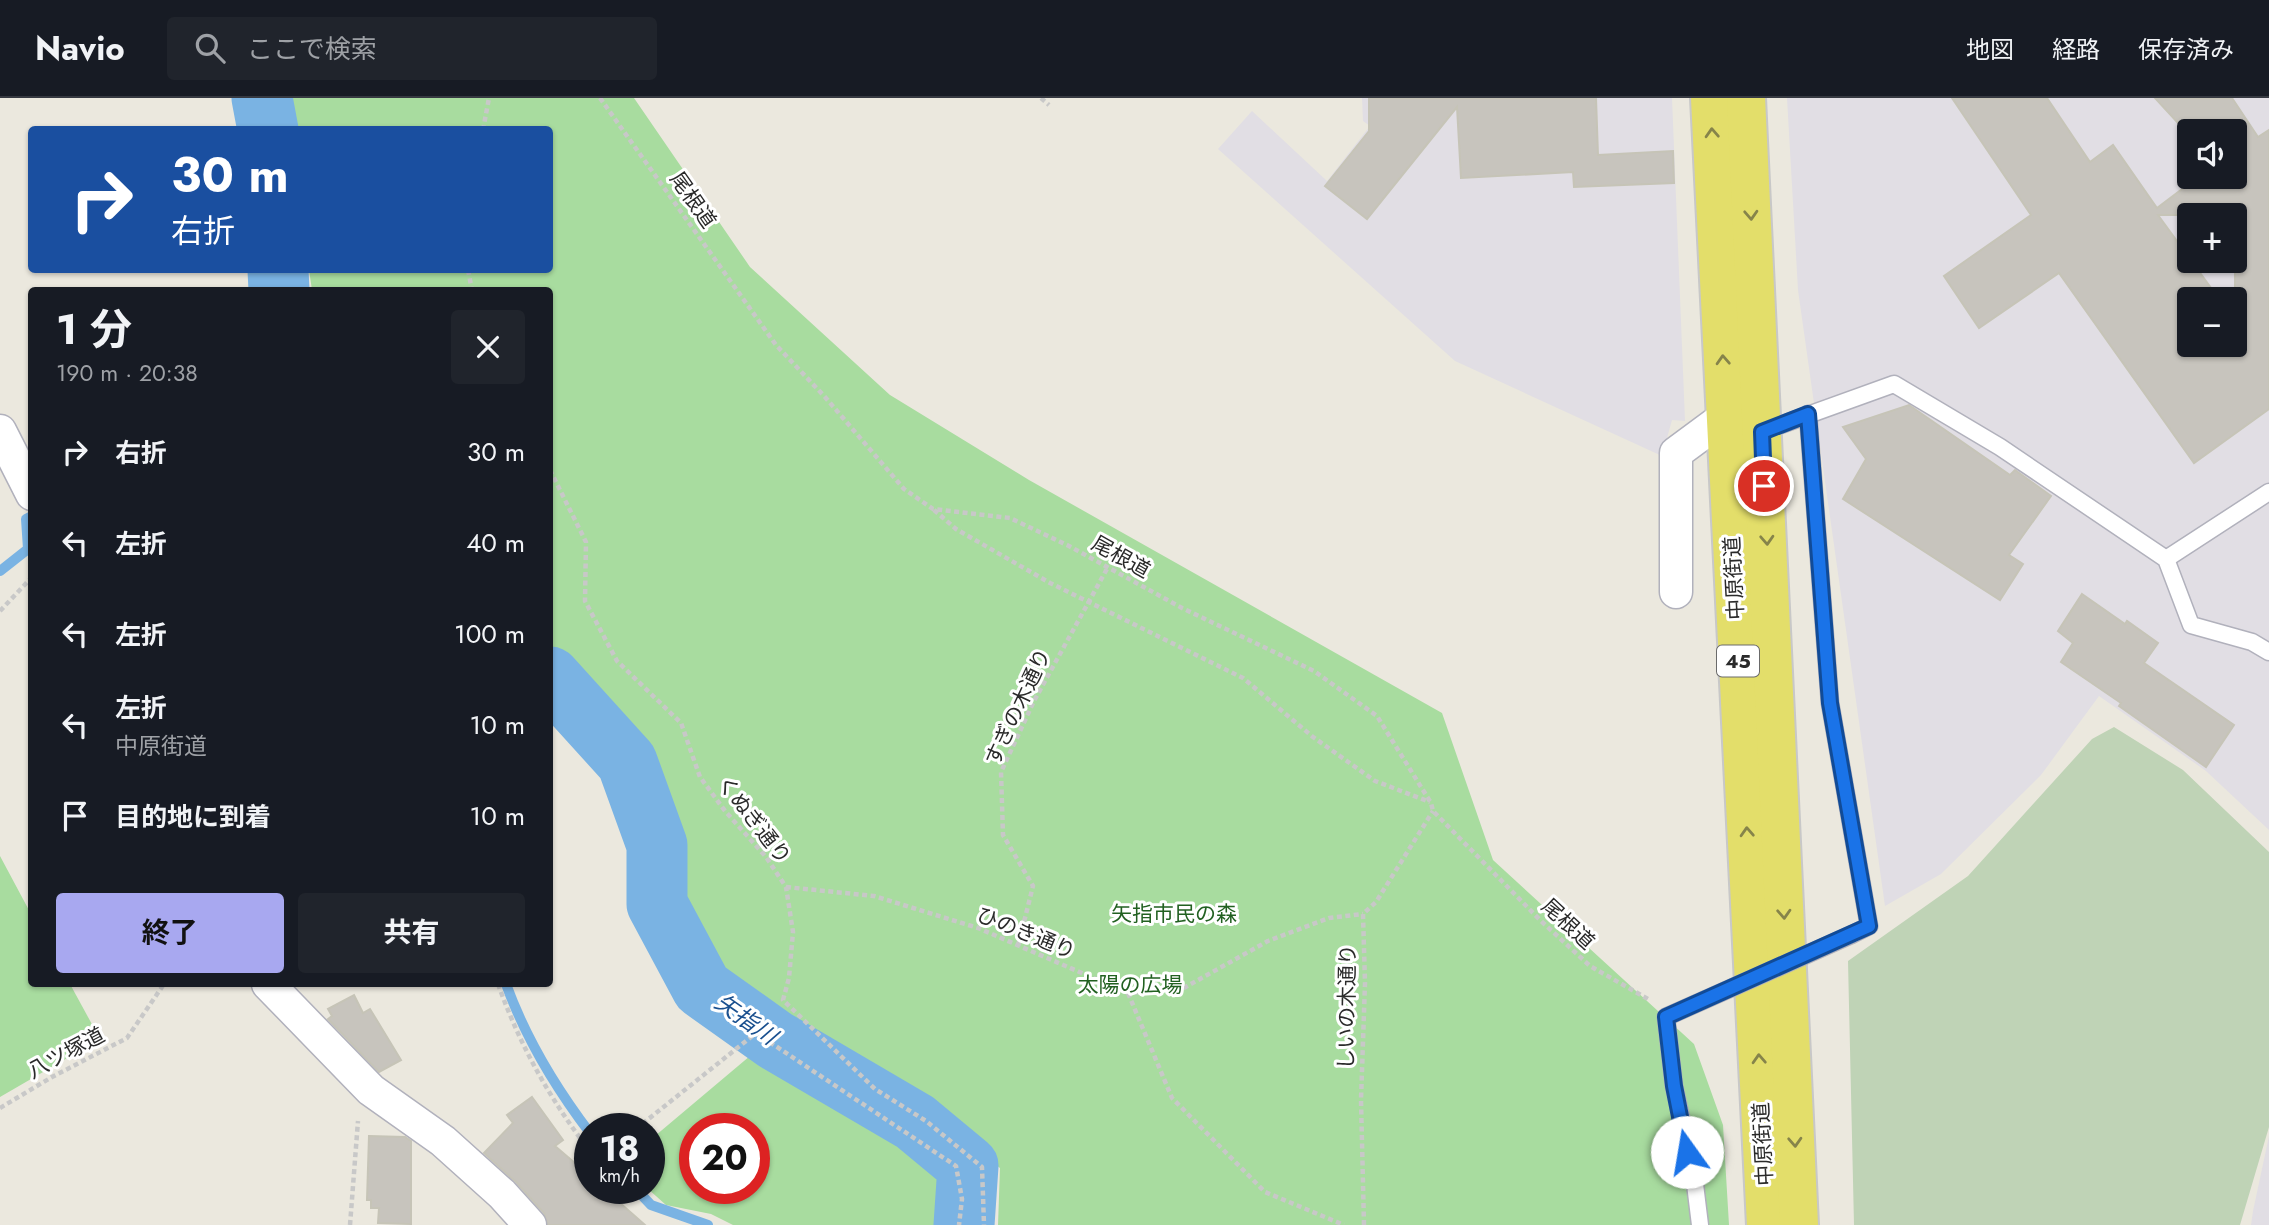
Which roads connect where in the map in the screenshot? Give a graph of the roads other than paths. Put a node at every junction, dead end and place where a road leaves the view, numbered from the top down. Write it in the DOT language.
graph roads {
  1 [pos="1710,98"];
  2 [pos="1746,98"];
  3 [pos="1808,414"];
  4 [pos="1726,416"];
  5 [pos="0,431"];
  6 [pos="1762,432"];
  7 [pos="28,486"];
  8 [pos="2269,492"];
  9 [pos="2166,559"];
  10 [pos="1676,592"];
  11 [pos="2269,652"];
  12 [pos="271,987"];
  13 [pos="530,1225"];
  14 [pos="1699,1225"];
  15 [pos="1766,1225"];
  16 [pos="1799,1225"];
  4 -- 1 [label="main road, 中原街道 / 45, one-way"];
  2 -- 6 [label="main road, 中原街道 / 45, one-way"];
  3 -- 6 [label="lane"];
  3 -- 9 [label="lane"];
  3 -- 14 [label="lane, bridge"];
  4 -- 10 [label="street"];
  15 -- 4 [label="main road, 中原街道 / 45, one-way"];
  5 -- 7 [label="street"];
  6 -- 16 [label="main road, 中原街道 / 45, one-way"];
  8 -- 9 [label="lane"];
  9 -- 11 [label="lane"];
  12 -- 13 [label="street"];
}
